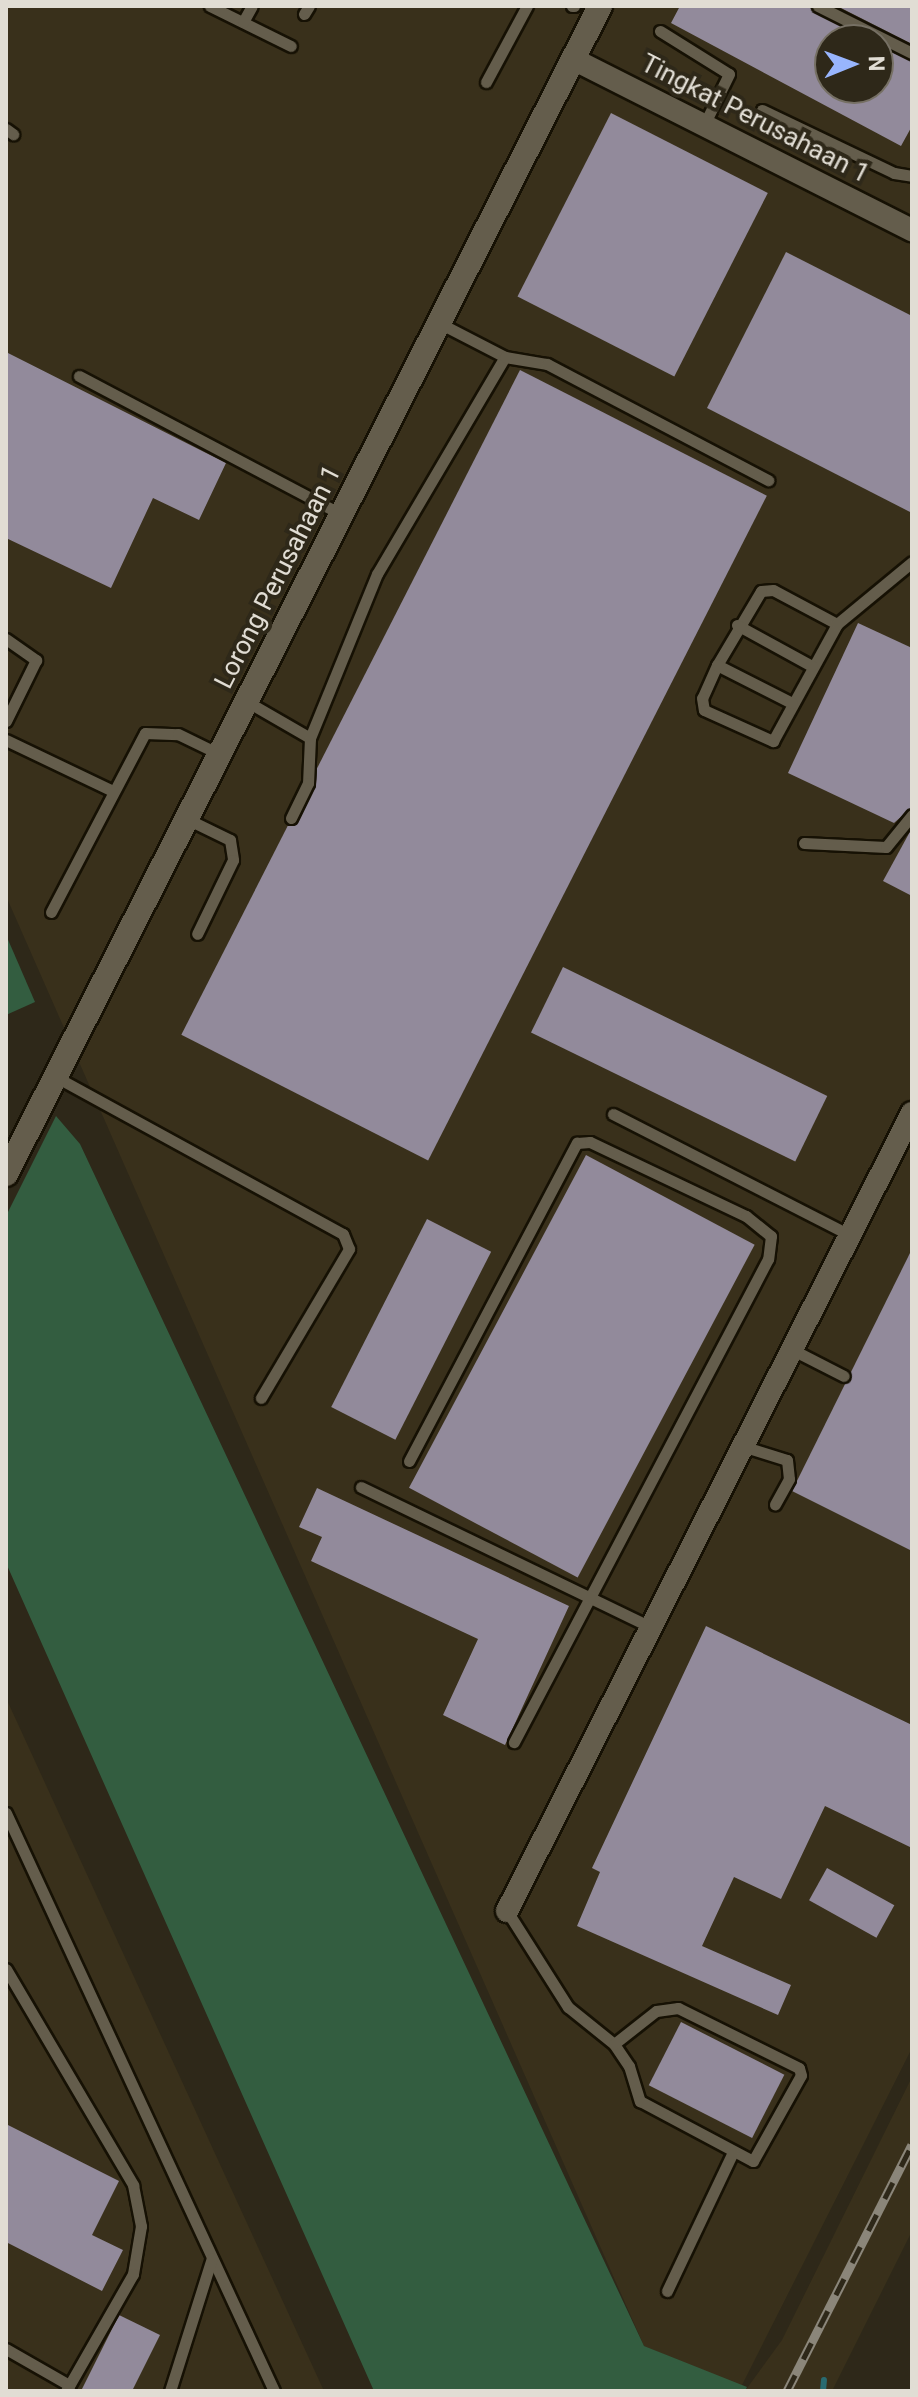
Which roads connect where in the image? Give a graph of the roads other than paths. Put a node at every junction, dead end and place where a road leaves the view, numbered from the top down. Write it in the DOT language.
graph roads {
  1 [pos="210,6"];
  2 [pos="252,6"];
  3 [pos="527,6"];
  4 [pos="600,6"];
  5 [pos="818,6"];
  6 [pos="243,22"];
  7 [pos="660,31"];
  8 [pos="291,46"];
  9 [pos="912,53"];
  10 [pos="573,59"];
  11 [pos="486,82"];
  12 [pos="762,110"];
  13 [pos="704,125"];
  14 [pos="912,176"];
  15 [pos="912,230"];
  16 [pos="439,323"];
  17 [pos="505,357"];
  18 [pos="79,376"];
  19 [pos="768,480"];
  20 [pos="342,514"];
  21 [pos="912,562"];
  22 [pos="837,624"];
  23 [pos="737,625"];
  24 [pos="6,639"];
  25 [pos="717,665"];
  26 [pos="812,666"];
  27 [pos="246,701"];
  28 [pos="792,703"];
  29 [pos="6,721"];
  30 [pos="310,738"];
  31 [pos="6,740"];
  32 [pos="219,754"];
  33 [pos="111,790"];
  34 [pos="912,815"];
  35 [pos="187,818"];
  36 [pos="291,818"];
  37 [pos="804,843"];
  38 [pos="51,912"];
  39 [pos="197,934"];
  40 [pos="56,1076"];
  41 [pos="912,1113"];
  42 [pos="613,1114"];
  43 [pos="6,1174"];
  44 [pos="849,1235"];
  45 [pos="791,1349"];
  46 [pos="844,1376"];
  47 [pos="261,1398"];
  48 [pos="741,1446"];
  49 [pos="409,1461"];
  50 [pos="361,1487"];
  51 [pos="775,1504"];
  52 [pos="593,1599"];
  53 [pos="648,1626"];
  54 [pos="514,1742"];
  55 [pos="6,1813"];
  56 [pos="507,1911"];
  57 [pos="6,1969"];
  58 [pos="614,2044"];
  59 [pos="733,2152"];
  60 [pos="212,2258"];
  61 [pos="667,2291"];
  62 [pos="6,2349"];
  63 [pos="68,2388"];
  64 [pos="170,2391"];
  65 [pos="274,2391"];
  1 -- 6 [label="lane"];
  2 -- 6 [label="lane"];
  3 -- 11 [label="lane"];
  4 -- 10 [label="street, Lorong Perusahaan 1"];
  5 -- 9 [label="lane"];
  6 -- 8 [label="lane"];
  7 -- 13 [label="lane"];
  10 -- 13 [label="street, Tingkat Perusahaan 1"];
  10 -- 16 [label="street, Lorong Perusahaan 1"];
  12 -- 14 [label="lane"];
  13 -- 15 [label="street, Tingkat Perusahaan 1"];
  16 -- 17 [label="lane"];
  16 -- 20 [label="street, Lorong Perusahaan 1"];
  17 -- 19 [label="lane"];
  17 -- 30 [label="lane"];
  18 -- 20 [label="lane"];
  20 -- 27 [label="street, Lorong Perusahaan 1"];
  21 -- 22 [label="lane"];
  22 -- 23 [label="lane"];
  22 -- 26 [label="lane"];
  23 -- 25 [label="lane"];
  23 -- 26 [label="lane"];
  24 -- 29 [label="lane"];
  25 -- 28 [label="lane"];
  25 -- 28 [label="lane"];
  26 -- 28 [label="lane"];
  27 -- 30 [label="lane"];
  27 -- 32 [label="street, Lorong Perusahaan 1"];
  30 -- 36 [label="lane"];
  31 -- 33 [label="lane"];
  32 -- 33 [label="lane"];
  32 -- 35 [label="street, Lorong Perusahaan 1"];
  33 -- 38 [label="lane"];
  34 -- 37 [label="lane"];
  35 -- 39 [label="lane"];
  35 -- 40 [label="street, Lorong Perusahaan 1"];
  40 -- 43 [label="street, Lorong Perusahaan 1"];
  40 -- 47 [label="lane"];
  41 -- 44 [label="street"];
  42 -- 44 [label="lane"];
  44 -- 45 [label="street"];
  45 -- 46 [label="lane"];
  45 -- 48 [label="street"];
  48 -- 51 [label="lane"];
  48 -- 53 [label="street"];
  49 -- 52 [label="lane"];
  50 -- 52 [label="lane"];
  52 -- 53 [label="lane"];
  52 -- 54 [label="lane"];
  53 -- 56 [label="street"];
  55 -- 60 [label="lane"];
  56 -- 58 [label="lane"];
  57 -- 63 [label="lane"];
  58 -- 59 [label="lane"];
  58 -- 59 [label="lane"];
  59 -- 61 [label="lane"];
  60 -- 64 [label="lane"];
  60 -- 65 [label="lane"];
  62 -- 63 [label="lane"];
}
